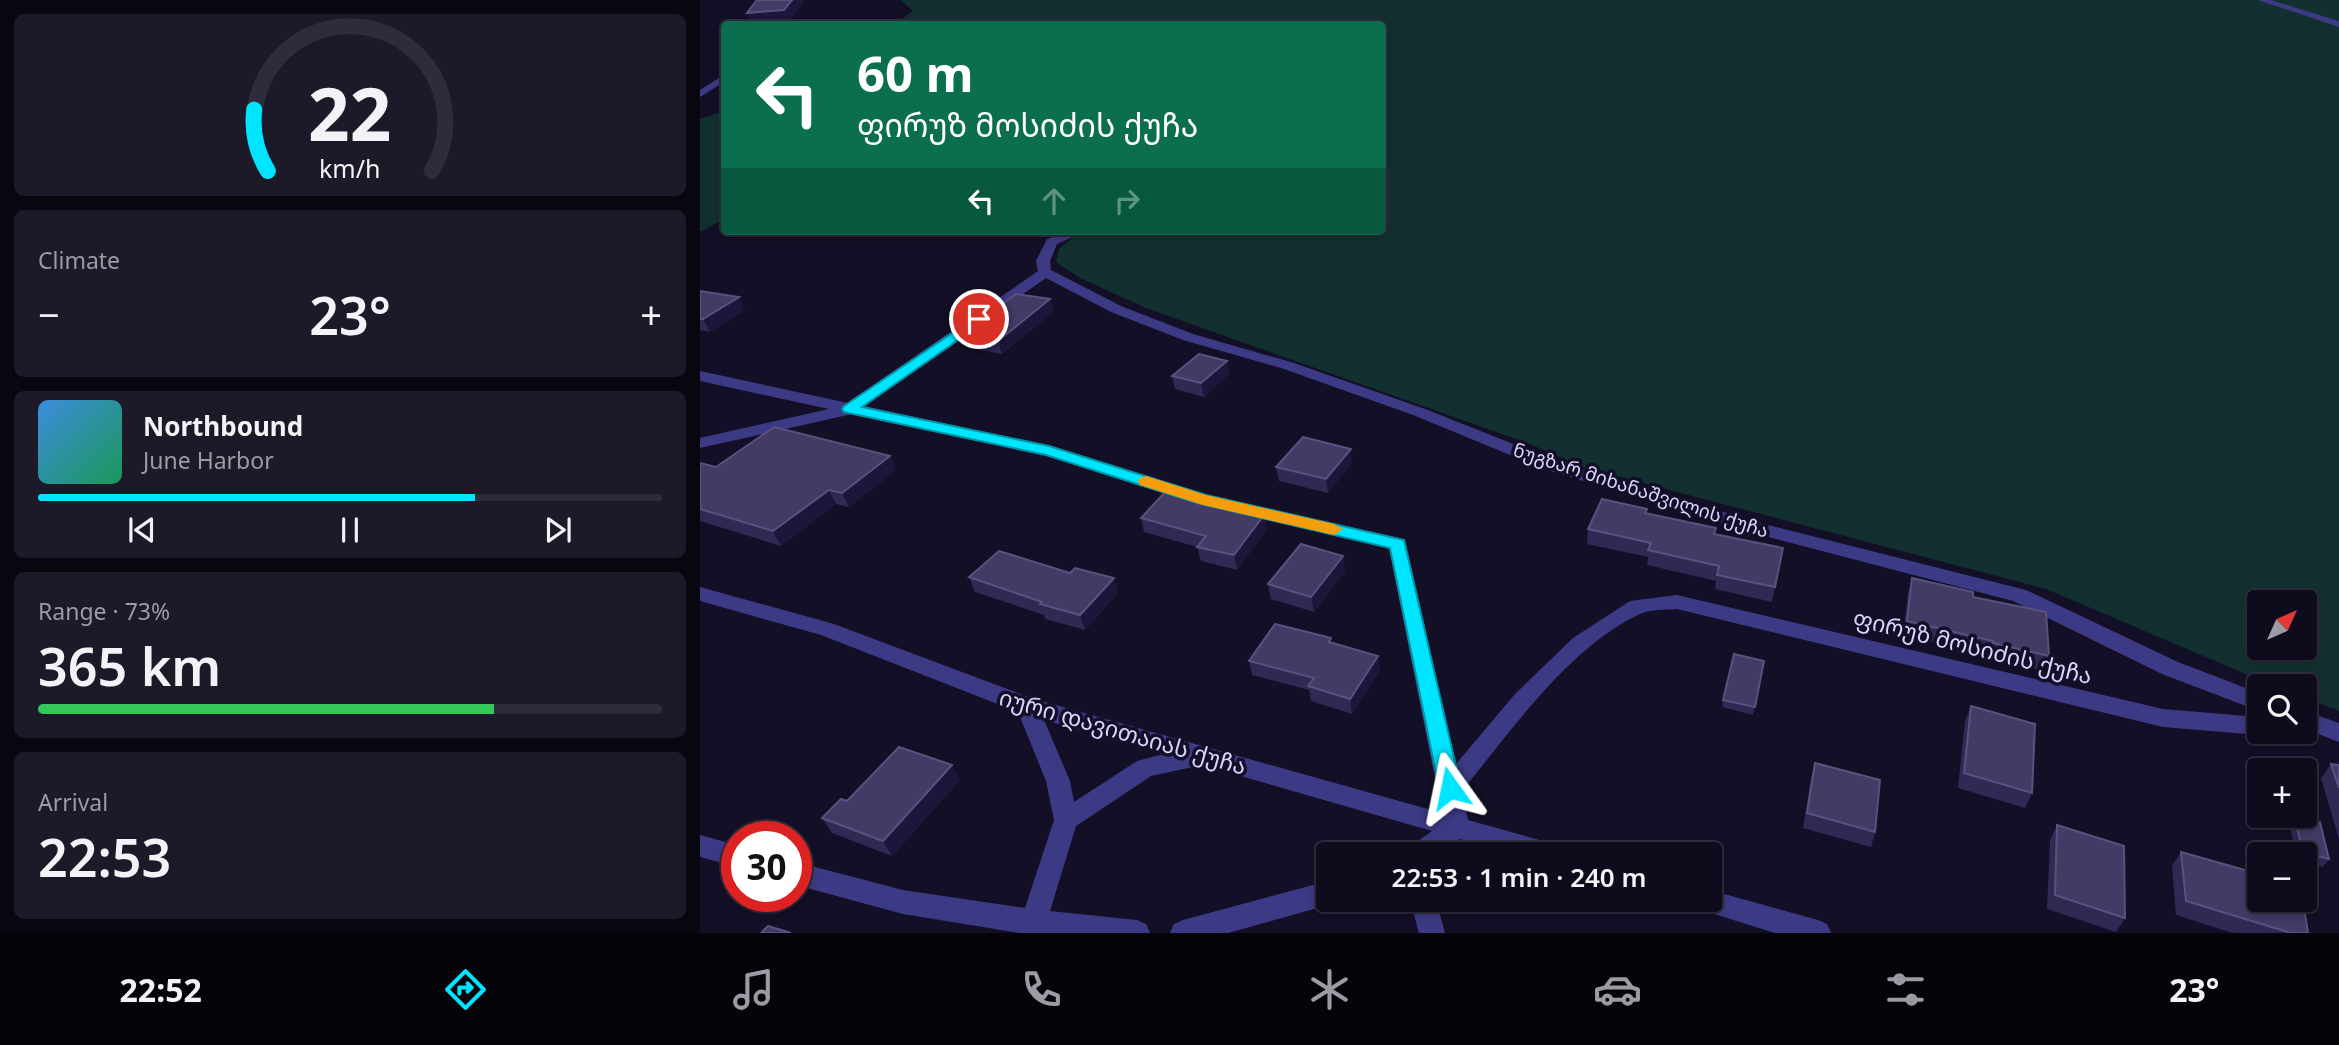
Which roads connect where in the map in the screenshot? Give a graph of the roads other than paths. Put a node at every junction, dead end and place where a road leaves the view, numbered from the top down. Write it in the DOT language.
graph roads {
  1 [pos="2262,0"];
  2 [pos="2339,24"];
  3 [pos="721,80"];
  4 [pos="700,94"];
  5 [pos="1070,235"];
  6 [pos="1045,272"];
  7 [pos="700,376"];
  8 [pos="850,409"];
  9 [pos="700,443"];
  10 [pos="700,594"];
  11 [pos="2247,697"];
  12 [pos="1027,706"];
  13 [pos="2247,724"];
  14 [pos="2317,725"];
  15 [pos="2339,733"];
  16 [pos="1203,755"];
  17 [pos="1450,788"];
  18 [pos="1066,820"];
  19 [pos="1457,827"];
  20 [pos="1436,842"];
  21 [pos="1509,842"];
  22 [pos="700,846"];
  23 [pos="721,852"];
  24 [pos="812,877"];
  25 [pos="1316,896"];
  26 [pos="1722,905"];
  27 [pos="1426,912"];
  28 [pos="1033,928"];
  29 [pos="1137,933"];
  30 [pos="1183,933"];
  31 [pos="1432,933"];
  32 [pos="1818,933"];
  1 -- 2 [label="street"];
  3 -- 4 [label="street"];
  5 -- 6 [label="street"];
  6 -- 8 [label="street"];
  6 -- 11 [label="street, ნუგზარ მიხანაშვილის ქუჩა"];
  7 -- 8 [label="street"];
  8 -- 9 [label="street"];
  8 -- 17 [label="street"];
  10 -- 12 [label="street, იური დავითაიას ქუჩა"];
  12 -- 16 [label="street, იური დავითაიას ქუჩა"];
  12 -- 18 [label="street"];
  13 -- 17 [label="street, ფირუზ მოსიძის ქუჩა"];
  14 -- 15 [label="street"];
  16 -- 18 [label="street"];
  16 -- 19 [label="street, იური დავითაიას ქუჩა"];
  17 -- 19 [label="street"];
  18 -- 28 [label="street"];
  19 -- 20 [label="street"];
  19 -- 21 [label="street, იური დავითაიას ქუჩა"];
  22 -- 23 [label="street"];
  24 -- 28 [label="street"];
  25 -- 30 [label="street"];
  26 -- 32 [label="street"];
  27 -- 31 [label="street"];
  28 -- 29 [label="street"];
}
